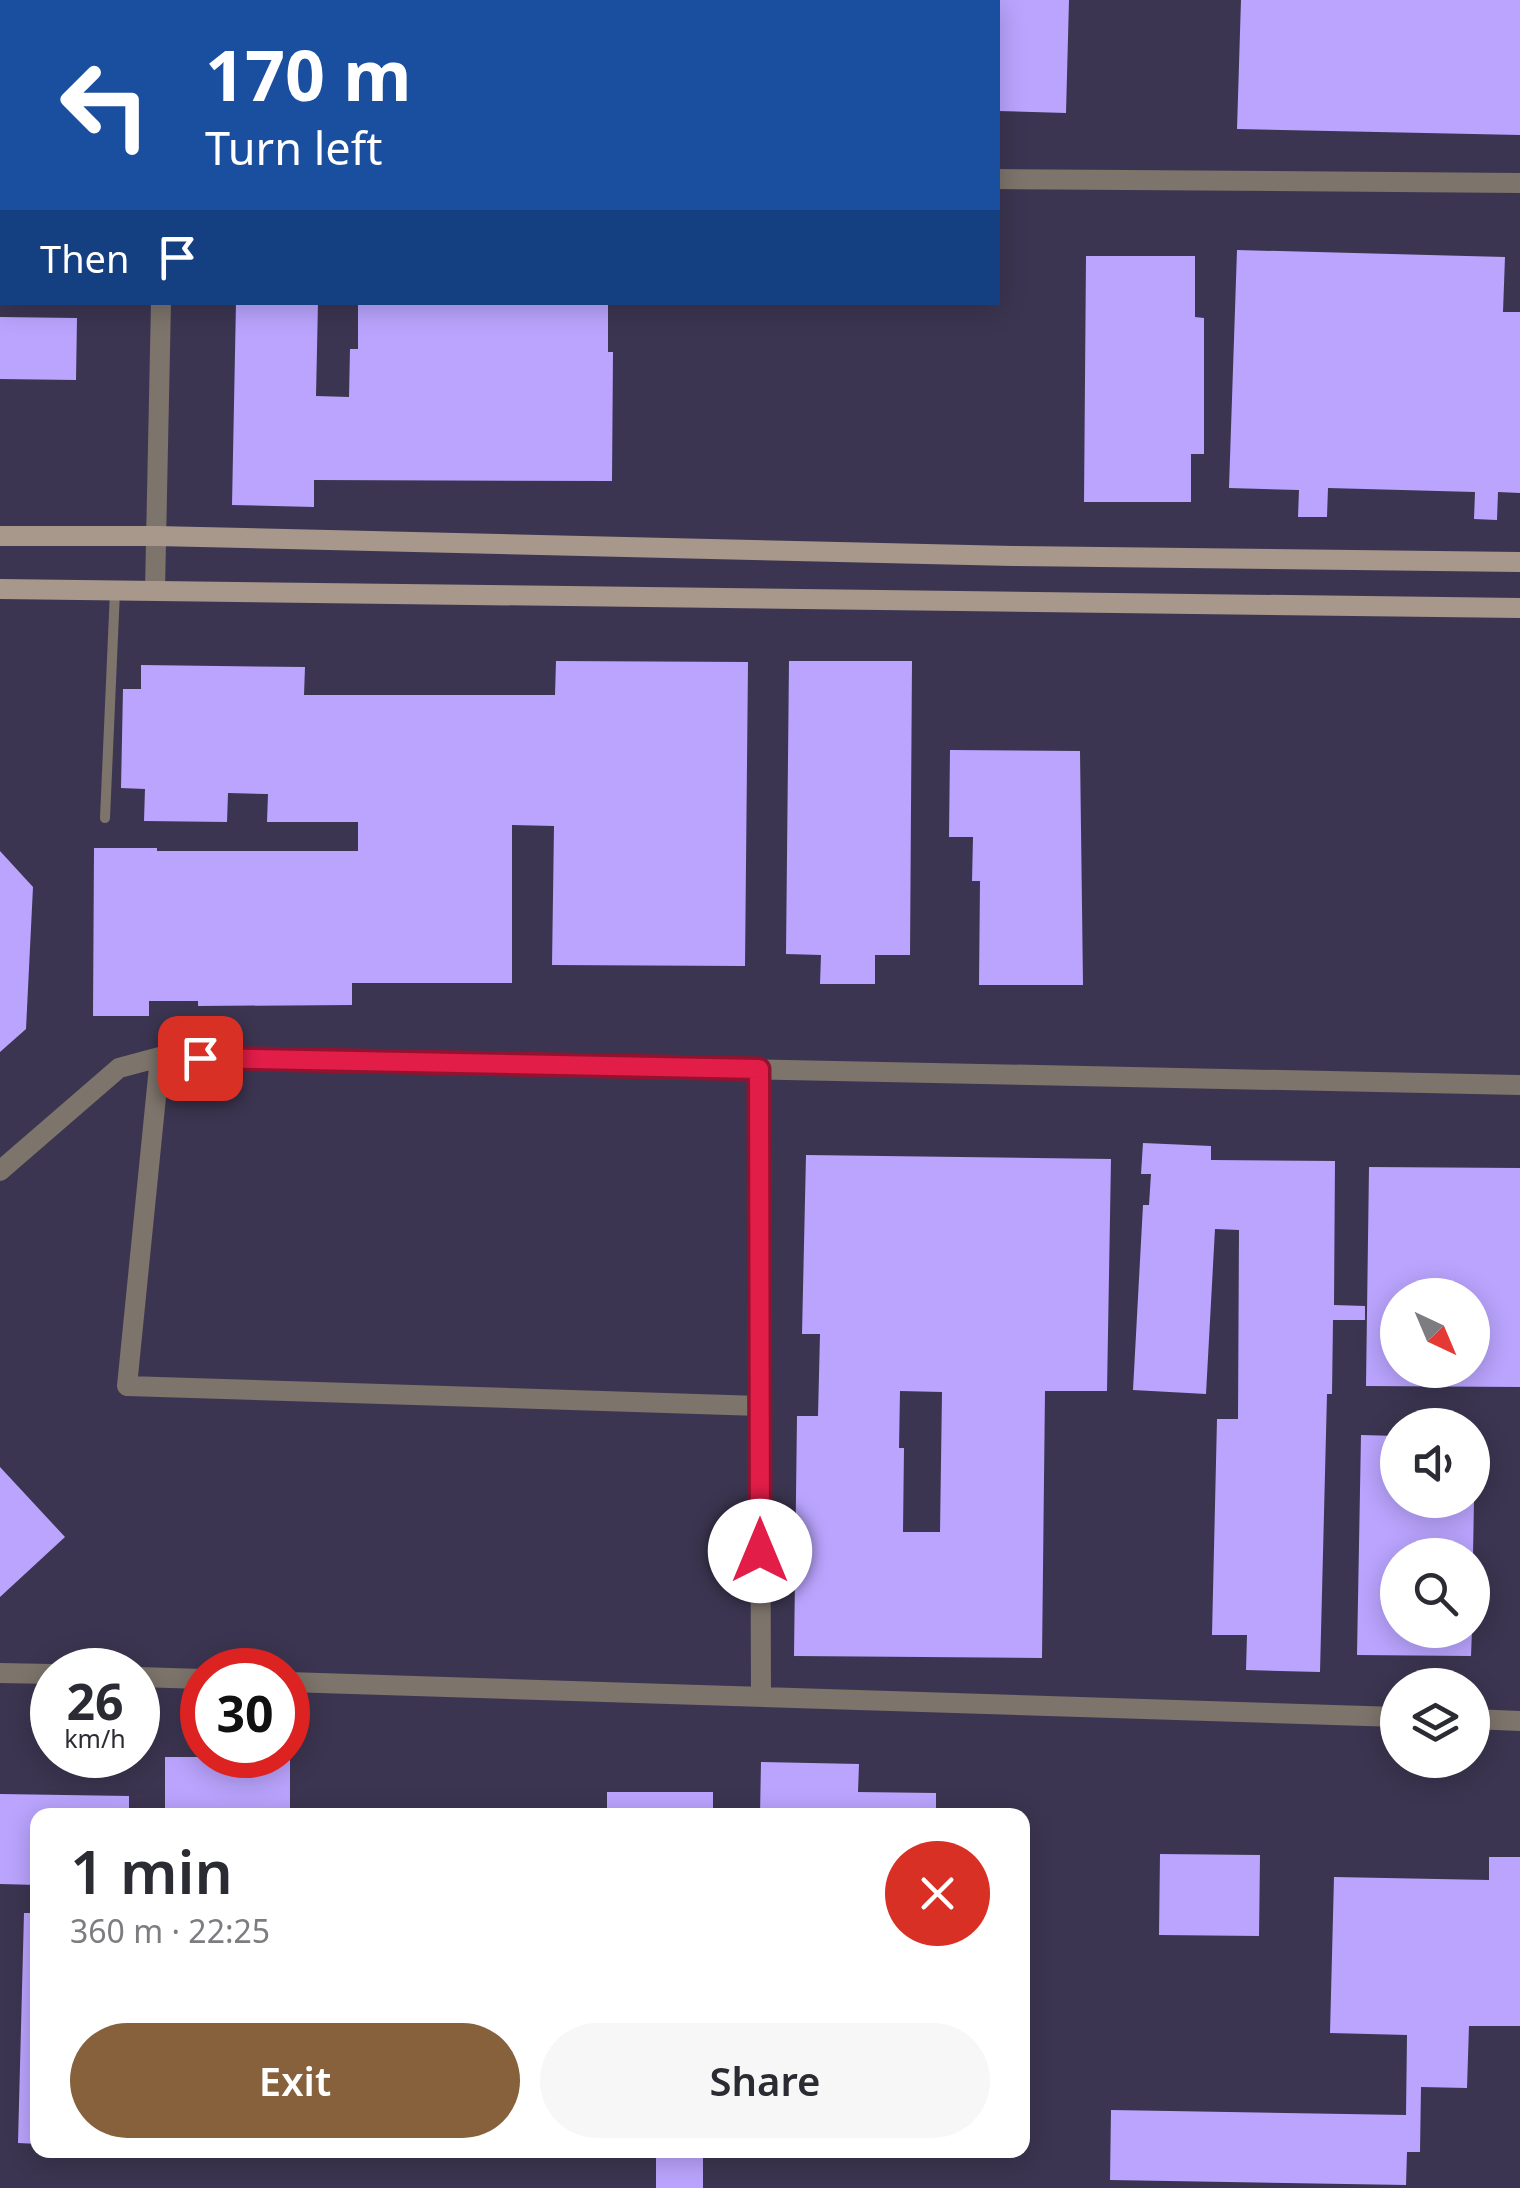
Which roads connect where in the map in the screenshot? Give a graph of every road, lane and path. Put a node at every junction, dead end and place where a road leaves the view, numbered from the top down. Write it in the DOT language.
graph roads {
  1 [pos="1000,179"];
  2 [pos="1520,183"];
  3 [pos="160,305"];
  4 [pos="0,536"];
  5 [pos="156,536"];
  6 [pos="1520,562"];
  7 [pos="0,588"];
  8 [pos="156,590"];
  9 [pos="115,591"];
  10 [pos="1520,608"];
  11 [pos="104,818"];
  12 [pos="160,1057"];
  13 [pos="759,1069"];
  14 [pos="1520,1085"];
  15 [pos="0,1171"];
  16 [pos="760,1406"];
  17 [pos="0,1673"];
  18 [pos="30,1674"];
  19 [pos="310,1683"];
  20 [pos="761,1696"];
  21 [pos="1380,1716"];
  22 [pos="1490,1719"];
  23 [pos="1520,1720"];
  1 -- 2 [label="street"];
  3 -- 5 [label="street"];
  4 -- 5 [label="main road"];
  5 -- 6 [label="main road"];
  5 -- 8 [label="street"];
  7 -- 9 [label="main road"];
  8 -- 9 [label="main road"];
  8 -- 10 [label="main road"];
  9 -- 11 [label="lane"];
  12 -- 13 [label="street"];
  12 -- 15 [label="street"];
  12 -- 16 [label="street"];
  13 -- 14 [label="street"];
  13 -- 16 [label="street"];
  16 -- 20 [label="street"];
  17 -- 18 [label="street"];
  19 -- 20 [label="street"];
  20 -- 21 [label="street"];
  22 -- 23 [label="street"];
}
